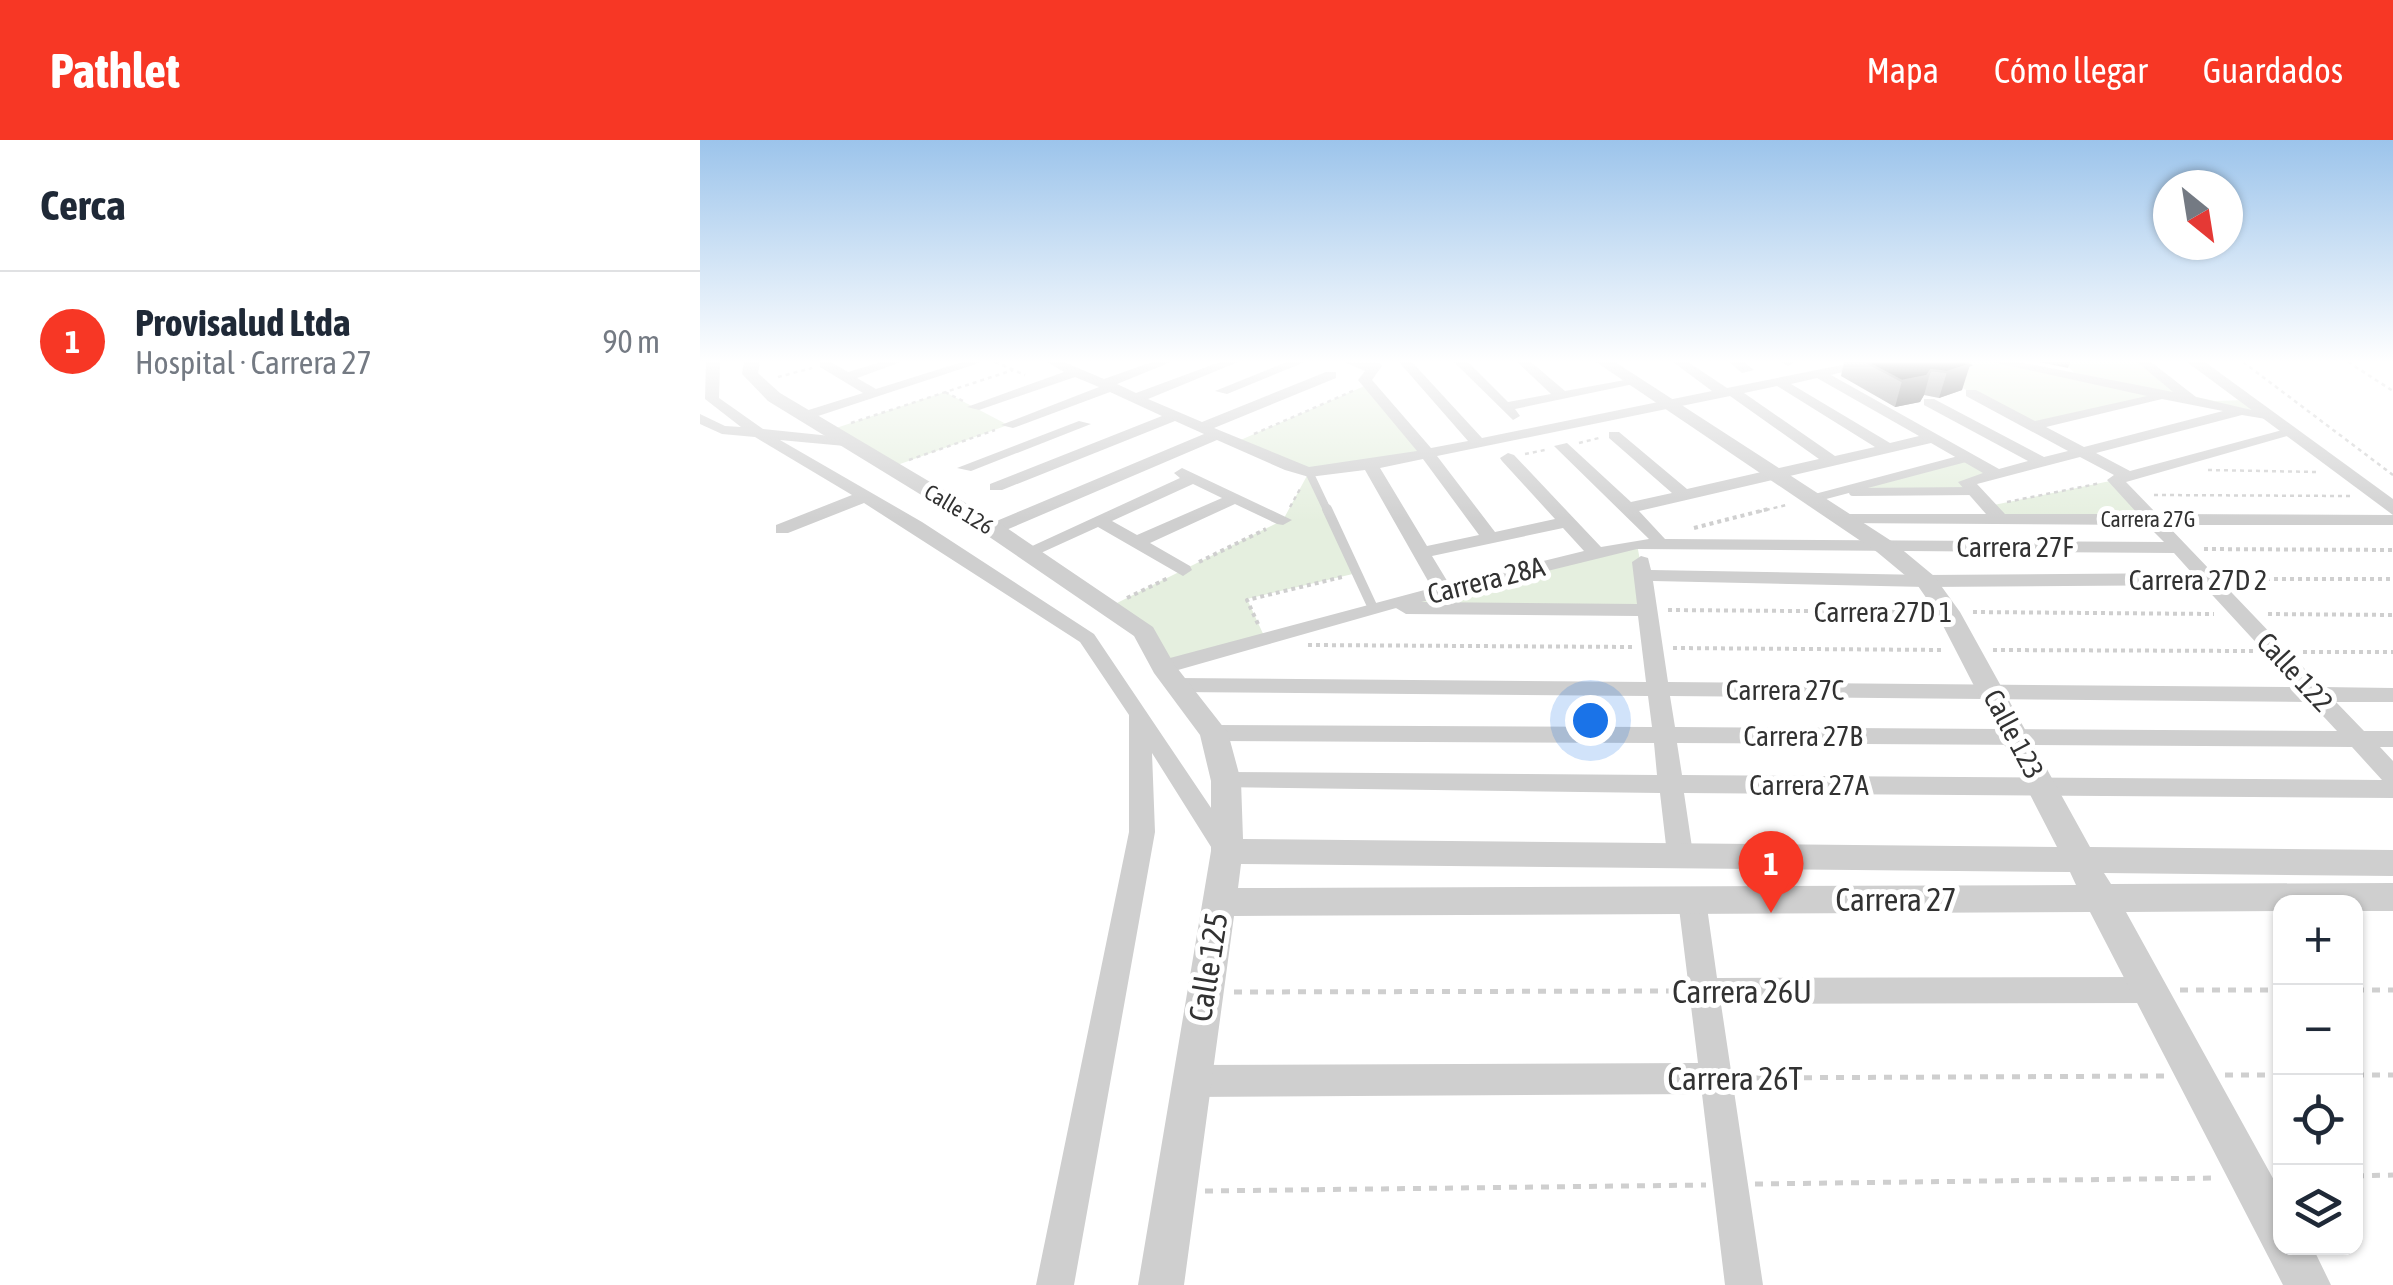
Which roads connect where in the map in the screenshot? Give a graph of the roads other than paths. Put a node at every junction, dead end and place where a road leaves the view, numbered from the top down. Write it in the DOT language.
graph roads {
  1 [pos="723,415"];
  2 [pos="1034,415"];
  3 [pos="1068,415"];
  4 [pos="1239,415"];
  5 [pos="1398,415"];
  6 [pos="1453,415"];
  7 [pos="1512,415"];
  8 [pos="1613,415"];
  9 [pos="1684,415"];
  10 [pos="1763,415"];
  11 [pos="1834,415"];
  12 [pos="1892,415"];
  13 [pos="1954,415"];
  14 [pos="2012,415"];
  15 [pos="2077,415"];
  16 [pos="2222,415"];
  17 [pos="2266,415"];
  18 [pos="2284,415"];
  19 [pos="804,416"];
  20 [pos="1177,416"];
  21 [pos="700,418"];
  22 [pos="727,422"];
  23 [pos="1084,424"];
  24 [pos="1008,425"];
  25 [pos="2031,426"];
  26 [pos="1211,431"];
  27 [pos="1529,433"];
  28 [pos="2290,433"];
  29 [pos="1614,435"];
  30 [pos="764,436"];
  31 [pos="836,436"];
  32 [pos="1932,438"];
  33 [pos="1113,440"];
  34 [pos="1478,443"];
  35 [pos="1562,446"];
  36 [pos="2240,447"];
  37 [pos="1888,448"];
  38 [pos="2311,448"];
  39 [pos="2080,452"];
  40 [pos="1428,454"];
  41 [pos="1508,458"];
  42 [pos="1966,458"];
  43 [pos="1155,460"];
  44 [pos="1832,461"];
  45 [pos="2041,462"];
  46 [pos="1370,465"];
  47 [pos="964,468"];
  48 [pos="1309,472"];
  49 [pos="1771,474"];
  50 [pos="1997,474"];
  51 [pos="1194,478"];
  52 [pos="2124,484"];
  53 [pos="996,486"];
  54 [pos="1971,488"];
  55 [pos="2384,493"];
  56 [pos="1684,495"];
  57 [pos="866,496"];
  58 [pos="1821,496"];
  59 [pos="1235,498"];
  60 [pos="1628,508"];
  61 [pos="2393,509"];
  62 [pos="1994,513"];
  63 [pos="1843,518"];
  64 [pos="1098,520"];
  65 [pos="1283,520"];
  66 [pos="2152,520"];
  67 [pos="2393,520"];
  68 [pos="1568,522"];
  69 [pos="782,529"];
  70 [pos="993,529"];
  71 [pos="1657,537"];
  72 [pos="1490,538"];
  73 [pos="1137,542"];
  74 [pos="1637,544"];
  75 [pos="1885,546"];
  76 [pos="2180,548"];
  77 [pos="1595,552"];
  78 [pos="1026,553"];
  79 [pos="1420,553"];
  80 [pos="1183,570"];
  81 [pos="1644,575"];
  82 [pos="1926,580"];
  83 [pos="2209,580"];
  84 [pos="1443,590"];
  85 [pos="1373,608"];
  86 [pos="1649,610"];
  87 [pos="1169,676"];
  88 [pos="1659,689"];
  89 [pos="1991,692"];
  90 [pos="2317,695"];
  91 [pos="2393,696"];
  92 [pos="1140,715"];
  93 [pos="1214,733"];
  94 [pos="1664,735"];
  95 [pos="2015,737"];
  96 [pos="2358,739"];
  97 [pos="2393,739"];
  98 [pos="2393,776"];
  99 [pos="1226,781"];
  100 [pos="1671,784"];
  101 [pos="2042,787"];
  102 [pos="2393,789"];
  103 [pos="1227,851"];
  104 [pos="1680,854"];
  105 [pos="2081,858"];
  106 [pos="2393,863"];
  107 [pos="2393,897"];
  108 [pos="2101,898"];
  109 [pos="1692,900"];
  110 [pos="1218,902"];
  111 [pos="2150,990"];
  112 [pos="1704,991"];
  113 [pos="1716,1078"];
  114 [pos="1190,1081"];
  115 [pos="2273,1221"];
  116 [pos="2292,1255"];
  117 [pos="1055,1285"];
  118 [pos="1161,1285"];
  119 [pos="1744,1285"];
  120 [pos="2308,1285"];
  1 -- 22 [label="street"];
  2 -- 24 [label="street"];
  3 -- 23 [label="street"];
  4 -- 26 [label="street"];
  5 -- 40 [label="street"];
  6 -- 34 [label="street"];
  7 -- 27 [label="street"];
  8 -- 27 [label="street"];
  9 -- 49 [label="street, Calle 123"];
  10 -- 44 [label="street"];
  11 -- 37 [label="street"];
  12 -- 32 [label="street"];
  13 -- 45 [label="street"];
  14 -- 25 [label="street, Calle 122"];
  15 -- 25 [label="street"];
  16 -- 39 [label="street"];
  17 -- 28 [label="street"];
  18 -- 55 [label="street"];
  19 -- 31 [label="street, Calle 126"];
  20 -- 26 [label="street"];
  20 -- 33 [label="street"];
  21 -- 22 [label="street"];
  22 -- 30 [label="street"];
  23 -- 33 [label="street"];
  23 -- 47 [label="street"];
  25 -- 39 [label="street, Calle 122"];
  26 -- 43 [label="street"];
  26 -- 48 [label="street"];
  27 -- 34 [label="street"];
  28 -- 36 [label="street"];
  28 -- 38 [label="street"];
  29 -- 56 [label="street"];
  30 -- 31 [label="street"];
  30 -- 57 [label="street"];
  31 -- 70 [label="street, Calle 126"];
  32 -- 37 [label="street"];
  32 -- 42 [label="street"];
  33 -- 53 [label="street"];
  34 -- 40 [label="street"];
  35 -- 60 [label="street"];
  36 -- 38 [label="street"];
  36 -- 52 [label="street"];
  37 -- 44 [label="street"];
  38 -- 55 [label="street"];
  39 -- 45 [label="street"];
  39 -- 52 [label="street, Calle 122"];
  40 -- 46 [label="street"];
  40 -- 72 [label="street"];
  41 -- 68 [label="street"];
  42 -- 50 [label="street"];
  42 -- 58 [label="lane"];
  43 -- 51 [label="street"];
  43 -- 70 [label="street"];
  44 -- 49 [label="street"];
  45 -- 50 [label="street"];
  46 -- 48 [label="street"];
  46 -- 79 [label="street"];
  48 -- 85 [label="lane"];
  49 -- 56 [label="street"];
  49 -- 58 [label="street, Calle 123"];
  50 -- 54 [label="street"];
  51 -- 59 [label="street"];
  51 -- 64 [label="street"];
  52 -- 66 [label="street, Calle 122"];
  54 -- 58 [label="lane"];
  54 -- 62 [label="street"];
  55 -- 61 [label="street"];
  56 -- 60 [label="street"];
  57 -- 69 [label="street"];
  57 -- 92 [label="street"];
  58 -- 63 [label="street, Calle 123"];
  59 -- 65 [label="street"];
  59 -- 73 [label="street"];
  60 -- 71 [label="street"];
  62 -- 63 [label="street, Carrera 27G"];
  62 -- 66 [label="street, Carrera 27G"];
  63 -- 75 [label="street, Calle 123"];
  64 -- 73 [label="street"];
  64 -- 78 [label="street"];
  66 -- 67 [label="street, Carrera 27G"];
  66 -- 76 [label="street, Calle 122"];
  68 -- 72 [label="street"];
  68 -- 77 [label="street"];
  70 -- 78 [label="street, Calle 126"];
  72 -- 79 [label="street"];
  73 -- 80 [label="street"];
  74 -- 75 [label="street, Carrera 27F"];
  74 -- 77 [label="street, Carrera 28A"];
  74 -- 81 [label="street"];
  75 -- 76 [label="street, Carrera 27F"];
  75 -- 82 [label="street, Calle 123"];
  76 -- 83 [label="street, Calle 122"];
  77 -- 84 [label="street, Carrera 28A"];
  78 -- 87 [label="street, Calle 126"];
  79 -- 84 [label="street"];
  81 -- 82 [label="street, Carrera 27D 2"];
  81 -- 86 [label="street"];
  82 -- 83 [label="street, Carrera 27D 2"];
  82 -- 89 [label="street, Calle 123"];
  83 -- 90 [label="street, Calle 122"];
  84 -- 85 [label="street, Carrera 28A"];
  85 -- 86 [label="street"];
  85 -- 87 [label="street, Carrera 28A"];
  86 -- 88 [label="street"];
  87 -- 88 [label="street, Carrera 27C"];
  87 -- 93 [label="street, Calle 125"];
  88 -- 89 [label="street, Carrera 27C"];
  88 -- 94 [label="street"];
  89 -- 90 [label="street, Carrera 27C"];
  89 -- 95 [label="street, Calle 123"];
  90 -- 91 [label="street, Carrera 27C"];
  90 -- 96 [label="street, Calle 122"];
  92 -- 103 [label="street"];
  92 -- 117 [label="street"];
  93 -- 94 [label="street, Carrera 27B"];
  93 -- 99 [label="street, Calle 125"];
  94 -- 95 [label="street, Carrera 27B"];
  94 -- 100 [label="street"];
  95 -- 96 [label="street, Carrera 27B"];
  95 -- 101 [label="street, Calle 123"];
  96 -- 97 [label="street, Carrera 27B"];
  96 -- 98 [label="street, Calle 122"];
  99 -- 100 [label="street, Carrera 27A"];
  99 -- 103 [label="street, Calle 125"];
  100 -- 101 [label="street, Carrera 27A"];
  100 -- 104 [label="street"];
  101 -- 102 [label="street, Carrera 27A"];
  101 -- 105 [label="street, Calle 123"];
  103 -- 104 [label="street, Carrera 27"];
  103 -- 110 [label="street, Calle 125"];
  104 -- 105 [label="street, Carrera 27"];
  105 -- 106 [label="street, Carrera 27"];
  105 -- 108 [label="street, Calle 123"];
  107 -- 108 [label="street, Carrera 27"];
  108 -- 109 [label="street, Carrera 27"];
  108 -- 111 [label="street, Calle 123"];
  109 -- 110 [label="street, Carrera 27"];
  109 -- 112 [label="street"];
  110 -- 114 [label="street, Calle 125"];
  111 -- 112 [label="street, Carrera 26U"];
  111 -- 115 [label="street, Calle 123"];
  112 -- 113 [label="street"];
  113 -- 114 [label="street, Carrera 26T"];
  113 -- 119 [label="street"];
  114 -- 118 [label="street, Calle 125"];
  116 -- 120 [label="street"];
}
